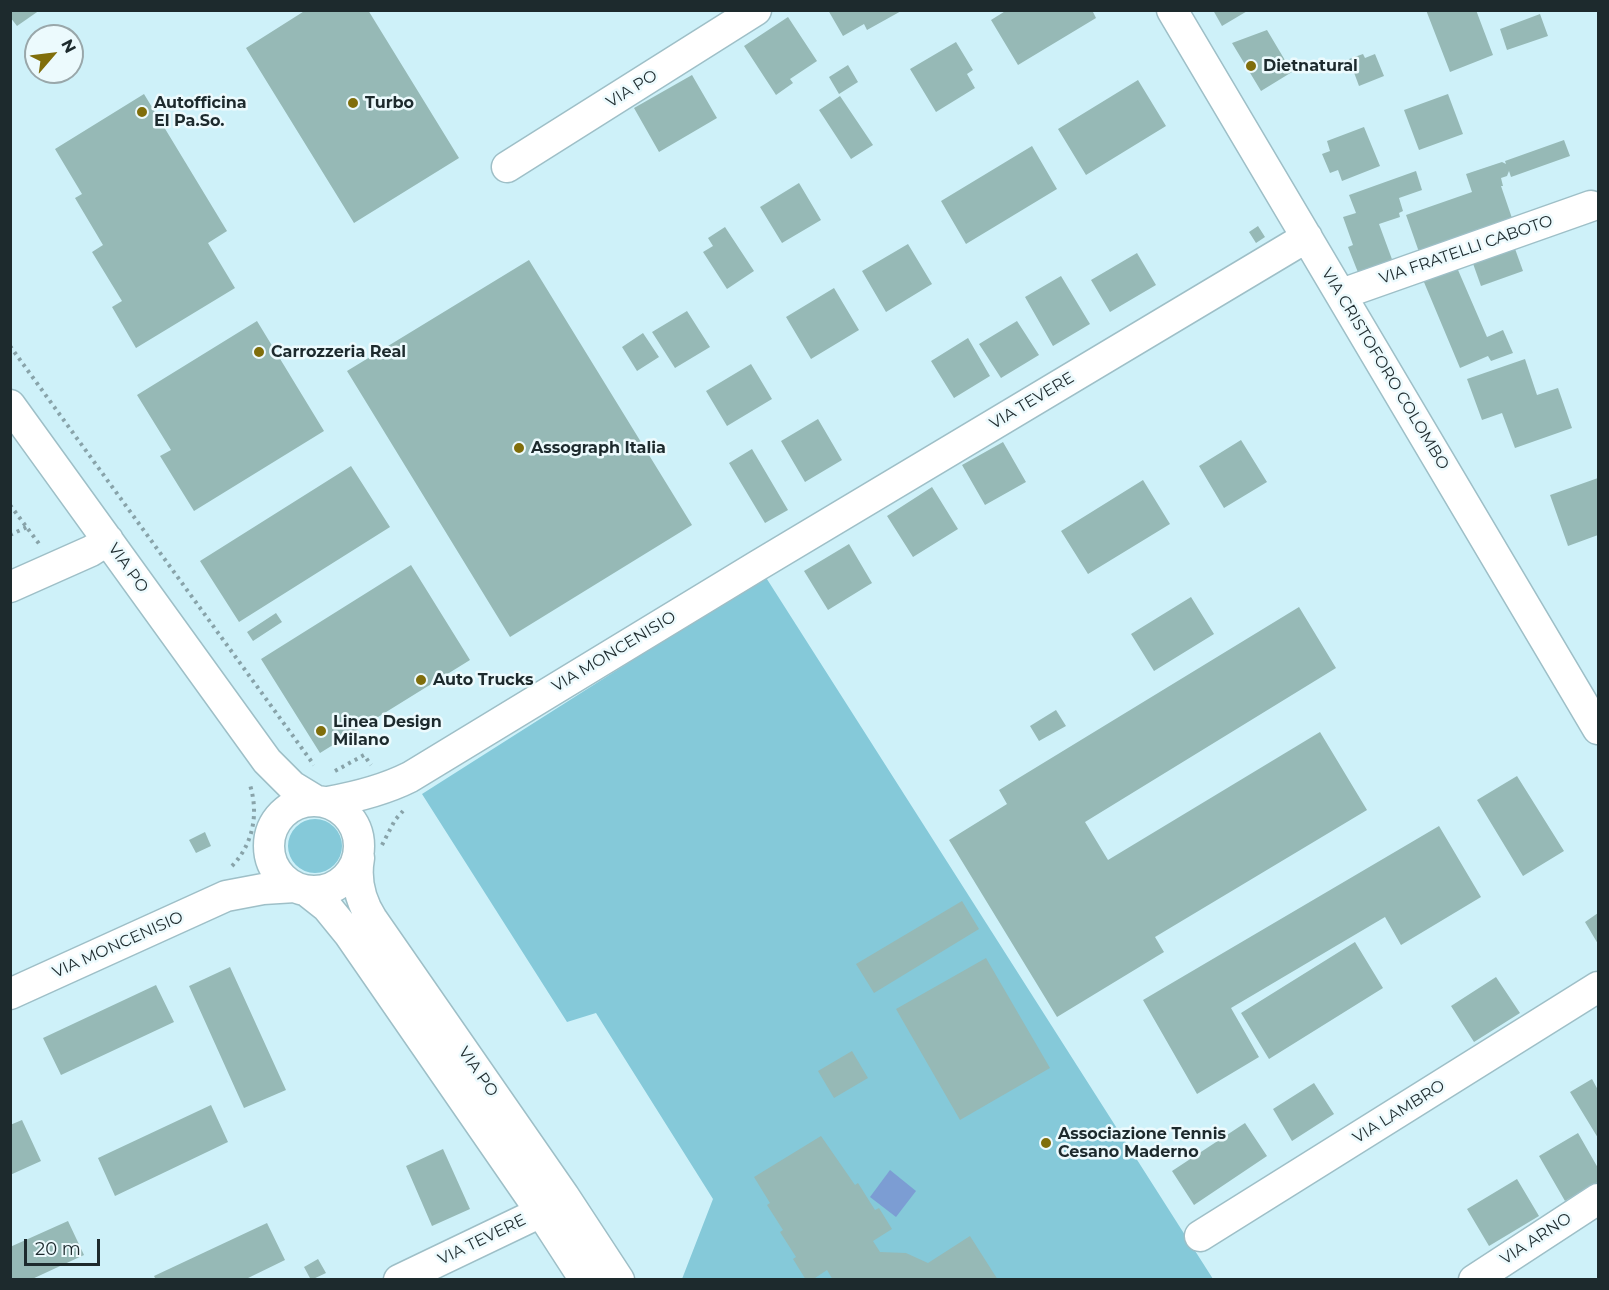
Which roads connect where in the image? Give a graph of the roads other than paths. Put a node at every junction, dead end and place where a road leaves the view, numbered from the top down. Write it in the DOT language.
graph roads {
  1 [pos="756,10"];
  2 [pos="1172,10"];
  3 [pos="507,167"];
  4 [pos="1591,207"];
  5 [pos="1307,237"];
  6 [pos="1342,296"];
  7 [pos="10,405"];
  8 [pos="108,540"];
  9 [pos="757,566"];
  10 [pos="10,587"];
  11 [pos="1590,697"];
  12 [pos="1599,729"];
  13 [pos="254,746"];
  14 [pos="397,793"];
  15 [pos="322,801"];
  16 [pos="272,832"];
  17 [pos="359,854"];
  18 [pos="301,889"];
  19 [pos="226,896"];
  20 [pos="1599,987"];
  21 [pos="10,994"];
  22 [pos="1599,1198"];
  23 [pos="552,1204"];
  24 [pos="1200,1236"];
  25 [pos="399,1280"];
  26 [pos="585,1280"];
  27 [pos="619,1280"];
  28 [pos="1473,1280"];
  1 -- 3 [label="street, VIA PO"];
  2 -- 5 [label="street, VIA CRISTOFORO COLOMBO"];
  4 -- 6 [label="street, VIA FRATELLI CABOTO"];
  5 -- 6 [label="street, VIA CRISTOFORO COLOMBO"];
  5 -- 9 [label="street, VIA TEVERE"];
  6 -- 11 [label="street, VIA CRISTOFORO COLOMBO"];
  7 -- 8 [label="street, VIA PO"];
  8 -- 10 [label="street"];
  8 -- 13 [label="street, VIA PO"];
  9 -- 14 [label="street, VIA MONCENISIO"];
  11 -- 12 [label="street, VIA CRISTOFORO COLOMBO"];
  13 -- 15 [label="street, VIA PO"];
  13 -- 16 [label="street, VIA PO"];
  14 -- 15 [label="street, VIA MONCENISIO"];
  14 -- 17 [label="street, VIA MONCENISIO"];
  15 -- 16 [label="street"];
  15 -- 17 [label="street"];
  16 -- 18 [label="street"];
  16 -- 19 [label="street, VIA MONCENISIO"];
  17 -- 18 [label="street"];
  17 -- 23 [label="street, VIA PO"];
  18 -- 19 [label="street, VIA MONCENISIO"];
  18 -- 23 [label="street, VIA PO"];
  19 -- 21 [label="street, VIA MONCENISIO"];
  20 -- 24 [label="street, VIA LAMBRO"];
  22 -- 28 [label="street, VIA ARNO"];
  23 -- 25 [label="street, VIA TEVERE"];
  23 -- 26 [label="street, VIA PO"];
  23 -- 27 [label="street, VIA PO"];
}
